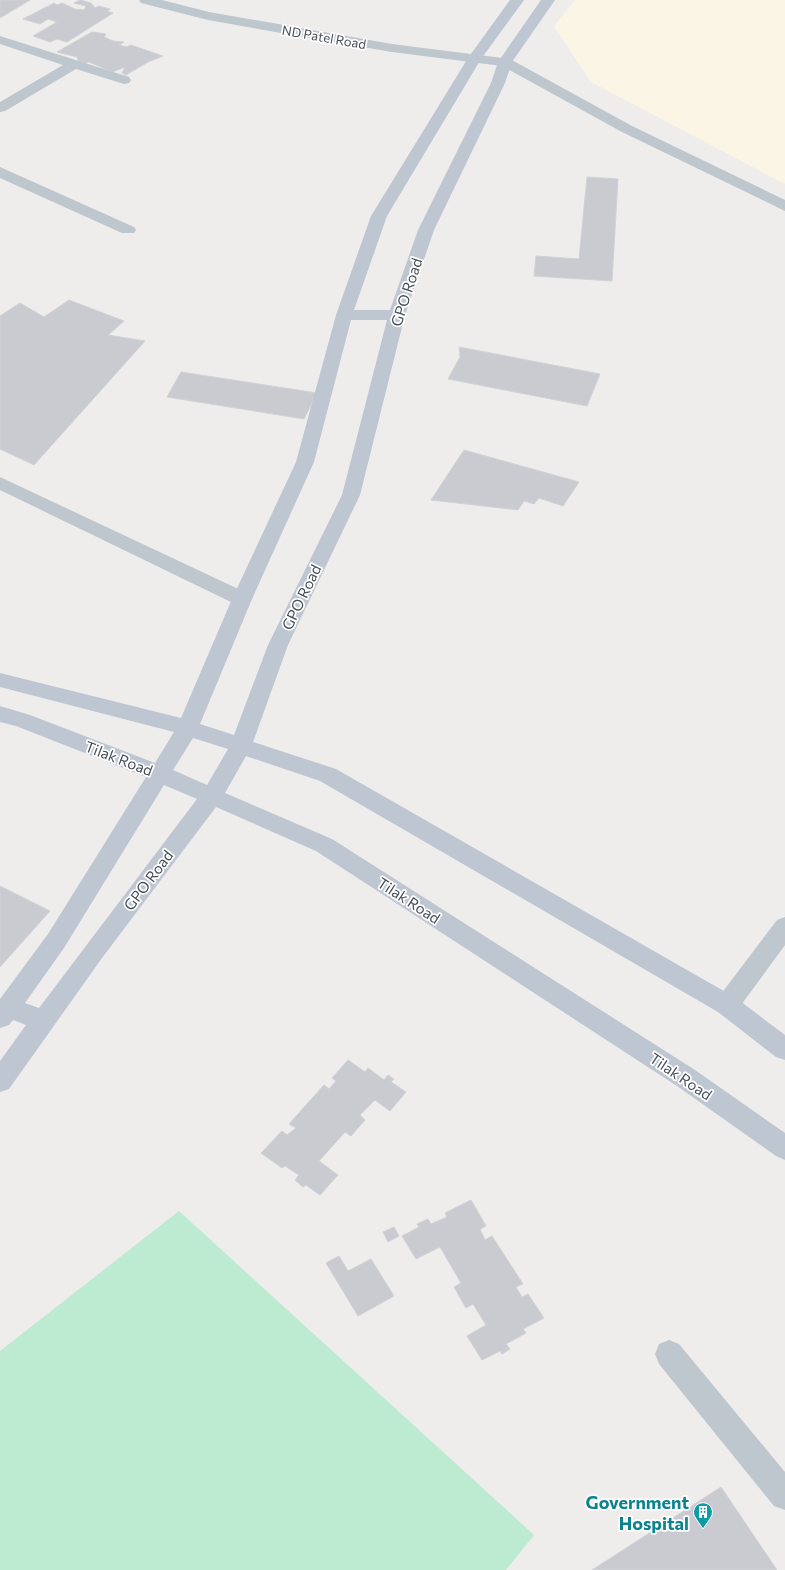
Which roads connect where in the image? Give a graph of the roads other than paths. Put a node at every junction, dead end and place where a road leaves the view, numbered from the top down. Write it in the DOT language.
graph roads {
  1 [pos="146,0"];
  2 [pos="517,0"];
  3 [pos="548,0"];
  4 [pos="0,40"];
  5 [pos="475,58"];
  6 [pos="505,62"];
  7 [pos="74,64"];
  8 [pos="124,80"];
  9 [pos="0,108"];
  10 [pos="0,172"];
  11 [pos="785,206"];
  12 [pos="128,230"];
  13 [pos="344,315"];
  14 [pos="397,315"];
  15 [pos="0,483"];
  16 [pos="242,598"];
  17 [pos="0,680"];
  18 [pos="0,714"];
  19 [pos="188,728"];
  20 [pos="241,745"];
  21 [pos="160,774"];
  22 [pos="212,796"];
  23 [pos="785,927"];
  24 [pos="727,1005"];
  25 [pos="4,1012"];
  26 [pos="44,1021"];
  27 [pos="785,1049"];
  28 [pos="0,1081"];
  29 [pos="785,1148"];
  30 [pos="669,1354"];
  31 [pos="785,1494"];
  1 -- 5 [label="street, ND Patel Road"];
  2 -- 5 [label="street"];
  3 -- 6 [label="street, GPO Road"];
  4 -- 7 [label="street"];
  5 -- 6 [label="street, ND Patel Road"];
  5 -- 13 [label="street"];
  6 -- 11 [label="street"];
  6 -- 14 [label="street, GPO Road"];
  7 -- 8 [label="street"];
  7 -- 9 [label="street"];
  10 -- 12 [label="street"];
  13 -- 14 [label="street"];
  13 -- 16 [label="street"];
  14 -- 20 [label="street, GPO Road"];
  15 -- 16 [label="street"];
  16 -- 19 [label="street"];
  17 -- 19 [label="street"];
  18 -- 21 [label="street, Tilak Road"];
  19 -- 20 [label="street"];
  19 -- 21 [label="street"];
  20 -- 22 [label="street, GPO Road"];
  20 -- 24 [label="street"];
  21 -- 22 [label="street, Tilak Road"];
  21 -- 25 [label="street"];
  22 -- 26 [label="street, GPO Road"];
  22 -- 29 [label="street, Tilak Road"];
  23 -- 24 [label="street"];
  24 -- 27 [label="street"];
  25 -- 26 [label="street"];
  26 -- 28 [label="street, GPO Road"];
  30 -- 31 [label="street"];
}
